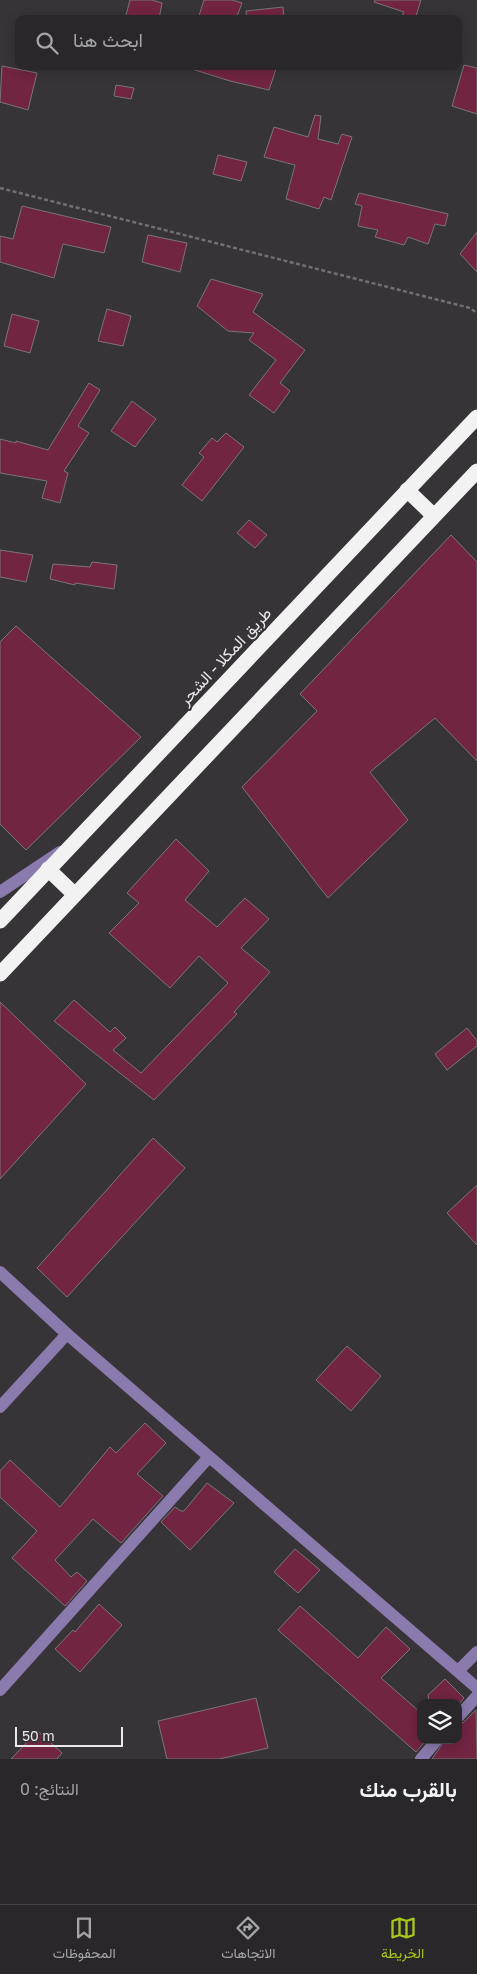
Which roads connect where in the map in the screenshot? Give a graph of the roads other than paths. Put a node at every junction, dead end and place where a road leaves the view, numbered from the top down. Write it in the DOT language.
graph roads {
  1 [pos="477,417"];
  2 [pos="477,471"];
  3 [pos="407,490"];
  4 [pos="433,515"];
  5 [pos="70,846"];
  6 [pos="48,870"];
  7 [pos="0,892"];
  8 [pos="74,894"];
  9 [pos="0,922"];
  10 [pos="0,974"];
  11 [pos="0,1272"];
  12 [pos="67,1334"];
  13 [pos="0,1407"];
  14 [pos="209,1457"];
  15 [pos="477,1652"];
  16 [pos="458,1671"];
  17 [pos="477,1688"];
  18 [pos="0,1690"];
  19 [pos="477,1696"];
  20 [pos="462,1713"];
  21 [pos="434,1744"];
  22 [pos="420,1759"];
  1 -- 3 [label="highway, طريق المكلا - الشحر"];
  2 -- 4 [label="highway"];
  3 -- 4 [label="highway"];
  3 -- 5 [label="highway, طريق المكلا - الشحر"];
  4 -- 8 [label="highway"];
  5 -- 6 [label="highway, طريق المكلا - الشحر"];
  5 -- 7 [label="street"];
  6 -- 8 [label="highway"];
  6 -- 9 [label="highway, طريق المكلا - الشحر"];
  8 -- 10 [label="highway"];
  11 -- 12 [label="street"];
  12 -- 13 [label="street"];
  12 -- 14 [label="street"];
  14 -- 16 [label="street"];
  14 -- 18 [label="street"];
  15 -- 16 [label="street"];
  16 -- 17 [label="street"];
  19 -- 20 [label="street"];
  21 -- 22 [label="street"];
}
